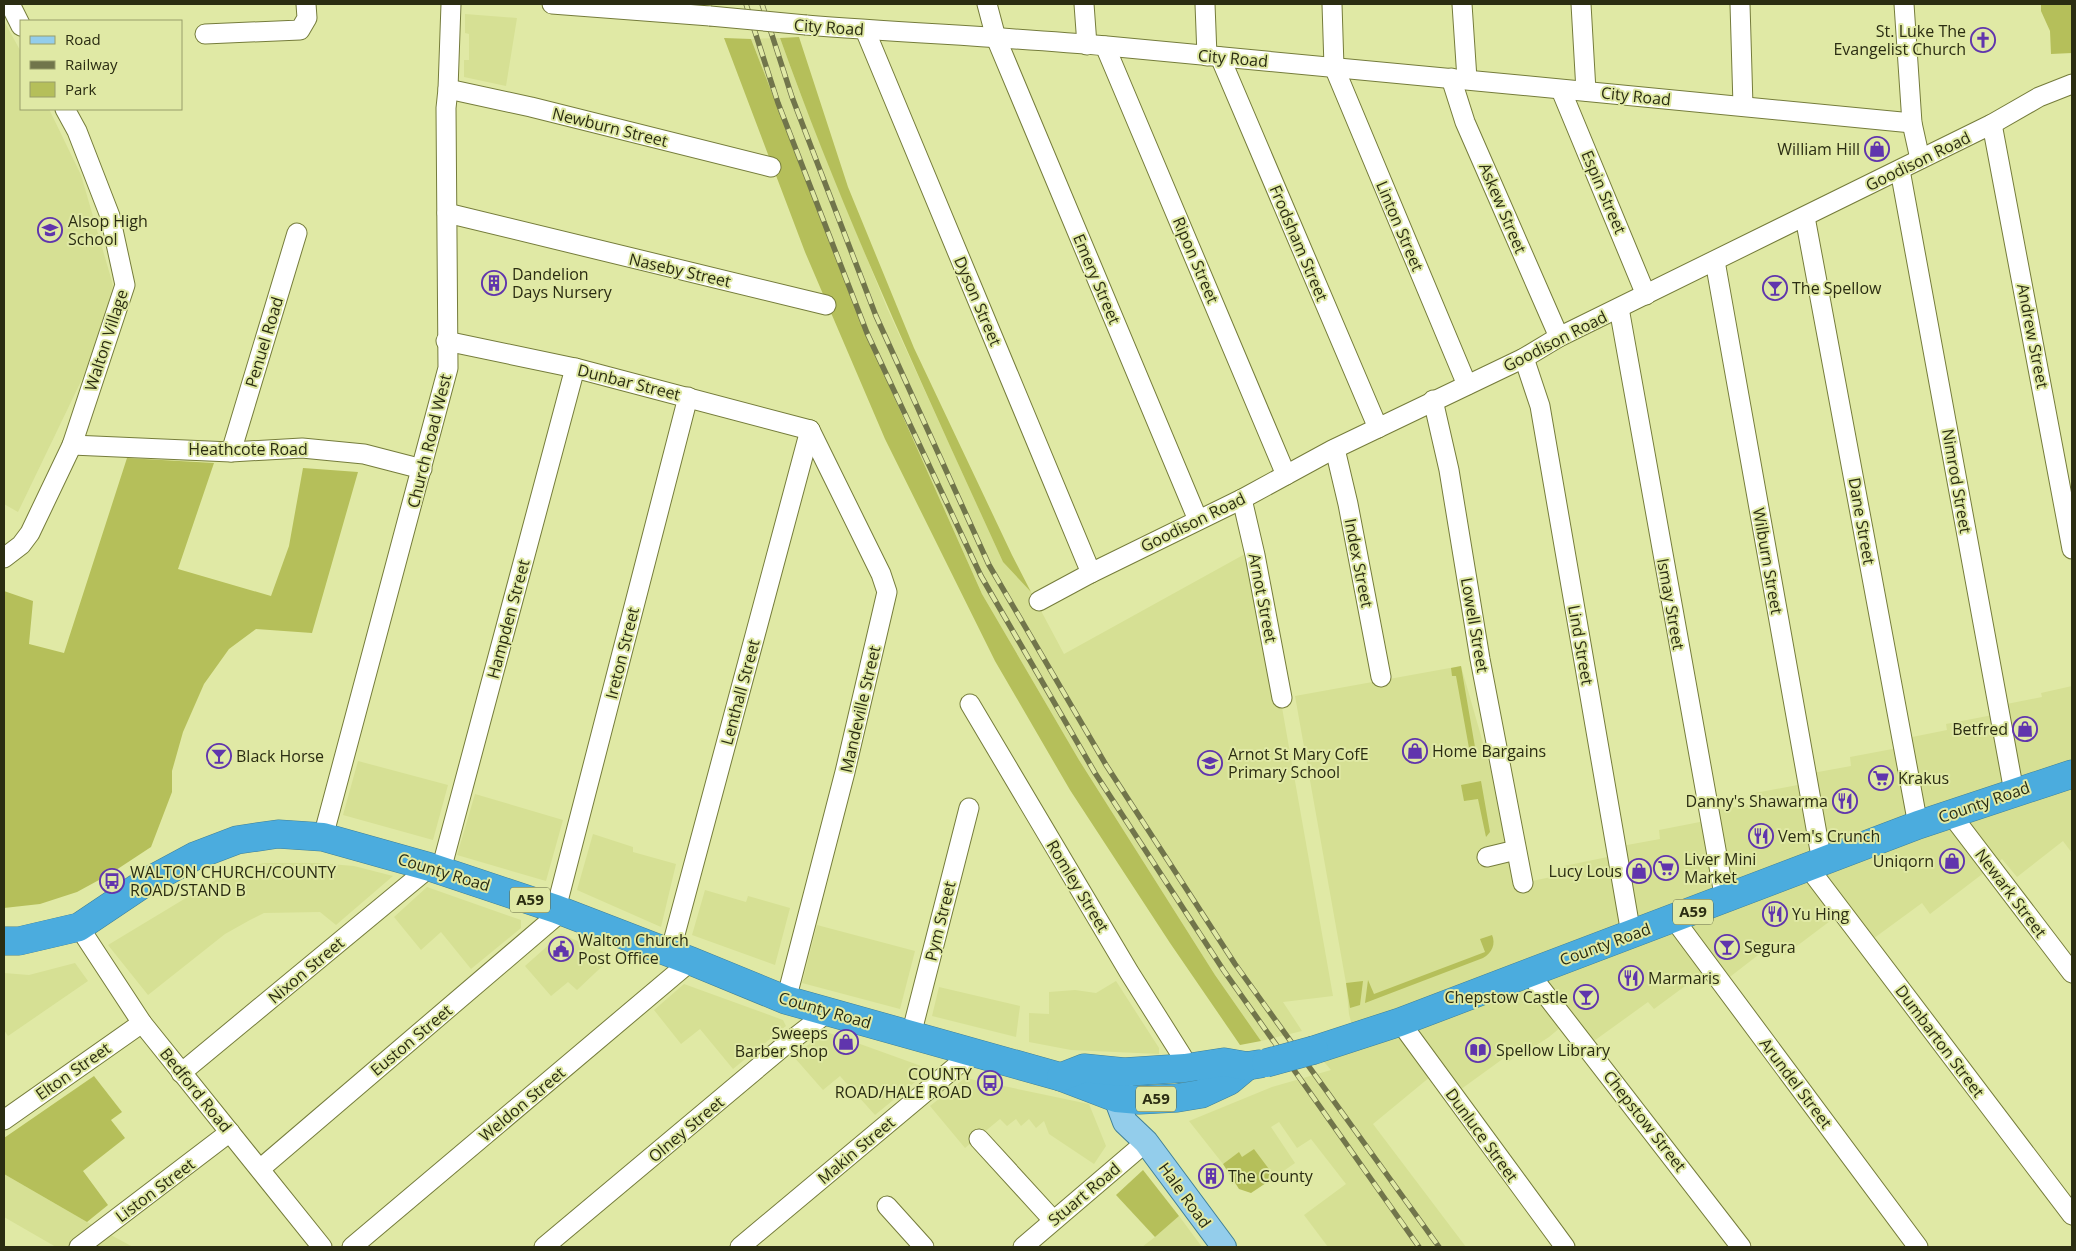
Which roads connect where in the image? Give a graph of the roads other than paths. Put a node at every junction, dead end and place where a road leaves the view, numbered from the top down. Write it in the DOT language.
graph roads {
  1 [pos="10,4"];
  2 [pos="306,4"];
  3 [pos="451,4"];
  4 [pos="552,4"];
  5 [pos="987,4"];
  6 [pos="1084,4"];
  7 [pos="1205,4"];
  8 [pos="1332,4"];
  9 [pos="1462,4"];
  10 [pos="1581,4"];
  11 [pos="1740,4"];
  12 [pos="1904,4"];
  13 [pos="20,24"];
  14 [pos="865,30"];
  15 [pos="206,34"];
  16 [pos="996,38"];
  17 [pos="1086,45"];
  18 [pos="1105,46"];
  19 [pos="1214,56"];
  20 [pos="1334,67"];
  21 [pos="1459,78"];
  22 [pos="2072,84"];
  23 [pos="448,89"];
  24 [pos="1561,90"];
  25 [pos="1586,91"];
  26 [pos="1743,106"];
  27 [pos="65,110"];
  28 [pos="1912,123"];
  29 [pos="1992,124"];
  30 [pos="1920,159"];
  31 [pos="771,167"];
  32 [pos="1900,170"];
  33 [pos="447,213"];
  34 [pos="1805,218"];
  35 [pos="297,233"];
  36 [pos="1715,261"];
  37 [pos="1646,295"];
  38 [pos="826,305"];
  39 [pos="1619,308"];
  40 [pos="1559,337"];
  41 [pos="446,341"];
  42 [pos="1524,358"];
  43 [pos="575,368"];
  44 [pos="1467,384"];
  45 [pos="688,397"];
  46 [pos="1433,400"];
  47 [pos="1378,428"];
  48 [pos="810,430"];
  49 [pos="72,445"];
  50 [pos="1335,449"];
  51 [pos="231,452"];
  52 [pos="422,469"];
  53 [pos="1286,475"];
  54 [pos="1242,499"];
  55 [pos="1198,520"];
  56 [pos="2072,549"];
  57 [pos="4,558"];
  58 [pos="1091,573"];
  59 [pos="1039,601"];
  60 [pos="1381,677"];
  61 [pos="1282,698"];
  62 [pos="970,704"];
  63 [pos="2072,774"];
  64 [pos="2014,792"];
  65 [pos="969,808"];
  66 [pos="1950,813"];
  67 [pos="1918,825"];
  68 [pos="323,837"];
  69 [pos="1516,850"];
  70 [pos="1487,857"];
  71 [pos="1815,864"];
  72 [pos="436,868"];
  73 [pos="1522,883"];
  74 [pos="1725,900"];
  75 [pos="559,910"];
  76 [pos="1674,919"];
  77 [pos="79,927"];
  78 [pos="1631,934"];
  79 [pos="4,941"];
  80 [pos="681,957"];
  81 [pos="1529,972"];
  82 [pos="2072,973"];
  83 [pos="786,1000"];
  84 [pos="828,1012"];
  85 [pos="1400,1022"];
  86 [pos="142,1023"];
  87 [pos="910,1035"];
  88 [pos="972,1053"];
  89 [pos="1257,1065"];
  90 [pos="1185,1068"];
  91 [pos="181,1072"];
  92 [pos="1124,1072"];
  93 [pos="1061,1077"];
  94 [pos="1128,1099"];
  95 [pos="4,1120"];
  96 [pos="230,1132"];
  97 [pos="979,1139"];
  98 [pos="1146,1142"];
  99 [pos="260,1169"];
  100 [pos="887,1206"];
  101 [pos="2072,1215"];
  102 [pos="1053,1220"];
  103 [pos="1031,1244"];
  104 [pos="80,1247"];
  105 [pos="322,1247"];
  106 [pos="352,1247"];
  107 [pos="544,1247"];
  108 [pos="740,1247"];
  109 [pos="924,1247"];
  110 [pos="1224,1247"];
  111 [pos="1565,1247"];
  112 [pos="1741,1247"];
  113 [pos="1918,1247"];
  1 -- 13 [label="street"];
  2 -- 15 [label="street"];
  3 -- 23 [label="street, Church Road West"];
  4 -- 14 [label="street, City Road, bridge"];
  5 -- 16 [label="street, Emery Street"];
  6 -- 17 [label="street"];
  7 -- 19 [label="street"];
  8 -- 20 [label="street"];
  9 -- 21 [label="street, Askew Street"];
  10 -- 25 [label="street"];
  11 -- 26 [label="street"];
  12 -- 28 [label="street"];
  14 -- 16 [label="street, City Road"];
  14 -- 58 [label="street, Dyson Street"];
  16 -- 17 [label="street, City Road"];
  16 -- 55 [label="street, Emery Street"];
  17 -- 18 [label="street, City Road"];
  18 -- 19 [label="street, City Road"];
  18 -- 53 [label="street, Ripon Street"];
  19 -- 20 [label="street, City Road"];
  19 -- 47 [label="street, Frodsham Street"];
  20 -- 21 [label="street, City Road"];
  20 -- 44 [label="street, Linton Street"];
  21 -- 24 [label="street, City Road"];
  21 -- 40 [label="street, Askew Street"];
  22 -- 29 [label="street, Goodison Road"];
  23 -- 31 [label="street, Newburn Street"];
  23 -- 33 [label="street, Church Road West"];
  24 -- 25 [label="street, City Road"];
  24 -- 37 [label="street, Espin Street"];
  25 -- 26 [label="street, City Road"];
  26 -- 28 [label="street, City Road"];
  27 -- 49 [label="street, Walton Village"];
  28 -- 30 [label="street"];
  29 -- 30 [label="street, Goodison Road"];
  29 -- 56 [label="street, Andrew Street"];
  30 -- 32 [label="street, Goodison Road"];
  32 -- 34 [label="street, Goodison Road"];
  32 -- 64 [label="street, Nimrod Street"];
  33 -- 38 [label="street, Naseby Street"];
  33 -- 41 [label="street, Church Road West"];
  34 -- 36 [label="street, Goodison Road"];
  34 -- 67 [label="street, Dane Street"];
  35 -- 51 [label="street, Penuel Road"];
  36 -- 37 [label="street, Goodison Road"];
  36 -- 71 [label="street, Wilburn Street"];
  37 -- 39 [label="street, Goodison Road"];
  39 -- 40 [label="street, Goodison Road"];
  39 -- 74 [label="street, Ismay Street"];
  40 -- 42 [label="street, Goodison Road"];
  41 -- 43 [label="street, Dunbar Street"];
  41 -- 52 [label="street, Church Road West"];
  42 -- 44 [label="street, Goodison Road"];
  42 -- 78 [label="street, Lind Street"];
  43 -- 45 [label="street, Dunbar Street"];
  43 -- 72 [label="street, Hampden Street"];
  44 -- 46 [label="street, Goodison Road"];
  45 -- 48 [label="street, Dunbar Street"];
  45 -- 75 [label="street, Ireton Street"];
  46 -- 47 [label="street, Goodison Road"];
  46 -- 69 [label="street, Lowell Street"];
  47 -- 50 [label="street, Goodison Road"];
  48 -- 80 [label="street, Lenthall Street"];
  48 -- 83 [label="street, Mandeville Street"];
  49 -- 51 [label="street, Heathcote Road"];
  49 -- 57 [label="street, Walton Village"];
  50 -- 53 [label="street, Goodison Road"];
  50 -- 60 [label="street, Index Street"];
  51 -- 52 [label="street, Heathcote Road"];
  52 -- 68 [label="street, Church Road West"];
  53 -- 54 [label="street, Goodison Road"];
  54 -- 55 [label="street, Goodison Road"];
  54 -- 61 [label="street, Arnot Street"];
  55 -- 58 [label="street, Goodison Road"];
  58 -- 59 [label="street, Goodison Road"];
  62 -- 90 [label="street, Romley Street"];
  63 -- 64 [label="highway, County Road / A59"];
  64 -- 66 [label="highway, County Road / A59"];
  65 -- 87 [label="street, Pym Street"];
  66 -- 67 [label="highway, County Road / A59"];
  66 -- 82 [label="street, Newark Street"];
  67 -- 71 [label="highway, County Road / A59"];
  68 -- 72 [label="highway, County Road / A59"];
  68 -- 77 [label="highway, County Road / A59"];
  69 -- 70 [label="street"];
  69 -- 73 [label="street, Lowell Street"];
  71 -- 74 [label="highway, County Road / A59"];
  71 -- 101 [label="street, Dumbarton Street"];
  72 -- 75 [label="highway, County Road / A59"];
  72 -- 91 [label="street, Nixon Street"];
  74 -- 76 [label="highway, County Road / A59"];
  75 -- 80 [label="highway, County Road / A59"];
  75 -- 99 [label="street, Euston Street"];
  76 -- 78 [label="highway, County Road / A59"];
  76 -- 113 [label="street, Arundel Street"];
  77 -- 79 [label="highway, County Road / A59"];
  77 -- 86 [label="street, Bedford Road"];
  78 -- 81 [label="highway, County Road / A59"];
  80 -- 83 [label="highway, County Road / A59"];
  80 -- 106 [label="street, Weldon Street"];
  81 -- 85 [label="highway, County Road / A59"];
  81 -- 112 [label="street, Chepstow Street"];
  83 -- 84 [label="highway, County Road / A59"];
  84 -- 87 [label="highway, County Road / A59"];
  84 -- 107 [label="street, Olney Street"];
  85 -- 89 [label="highway, County Road / A59, bridge"];
  85 -- 111 [label="street, Dunluce Street"];
  86 -- 91 [label="street, Bedford Road"];
  86 -- 95 [label="street, Elton Street"];
  87 -- 88 [label="highway, County Road / A59"];
  88 -- 93 [label="highway, County Road / A59"];
  88 -- 108 [label="street, Makin Street"];
  89 -- 90 [label="highway, County Road / A59"];
  89 -- 94 [label="highway, County Road / A59"];
  90 -- 92 [label="highway, County Road / A59"];
  91 -- 96 [label="street, Bedford Road"];
  92 -- 93 [label="highway, County Road / A59"];
  92 -- 94 [label="main road, Hale Road"];
  93 -- 94 [label="highway, County Road / A59"];
  94 -- 98 [label="main road, Hale Road"];
  96 -- 99 [label="street, Bedford Road"];
  96 -- 104 [label="street, Liston Street"];
  97 -- 102 [label="street"];
  98 -- 102 [label="street, Stuart Road"];
  98 -- 110 [label="main road, Hale Road"];
  99 -- 105 [label="street, Bedford Road"];
  100 -- 109 [label="street"];
  102 -- 103 [label="street, Stuart Road"];
}
